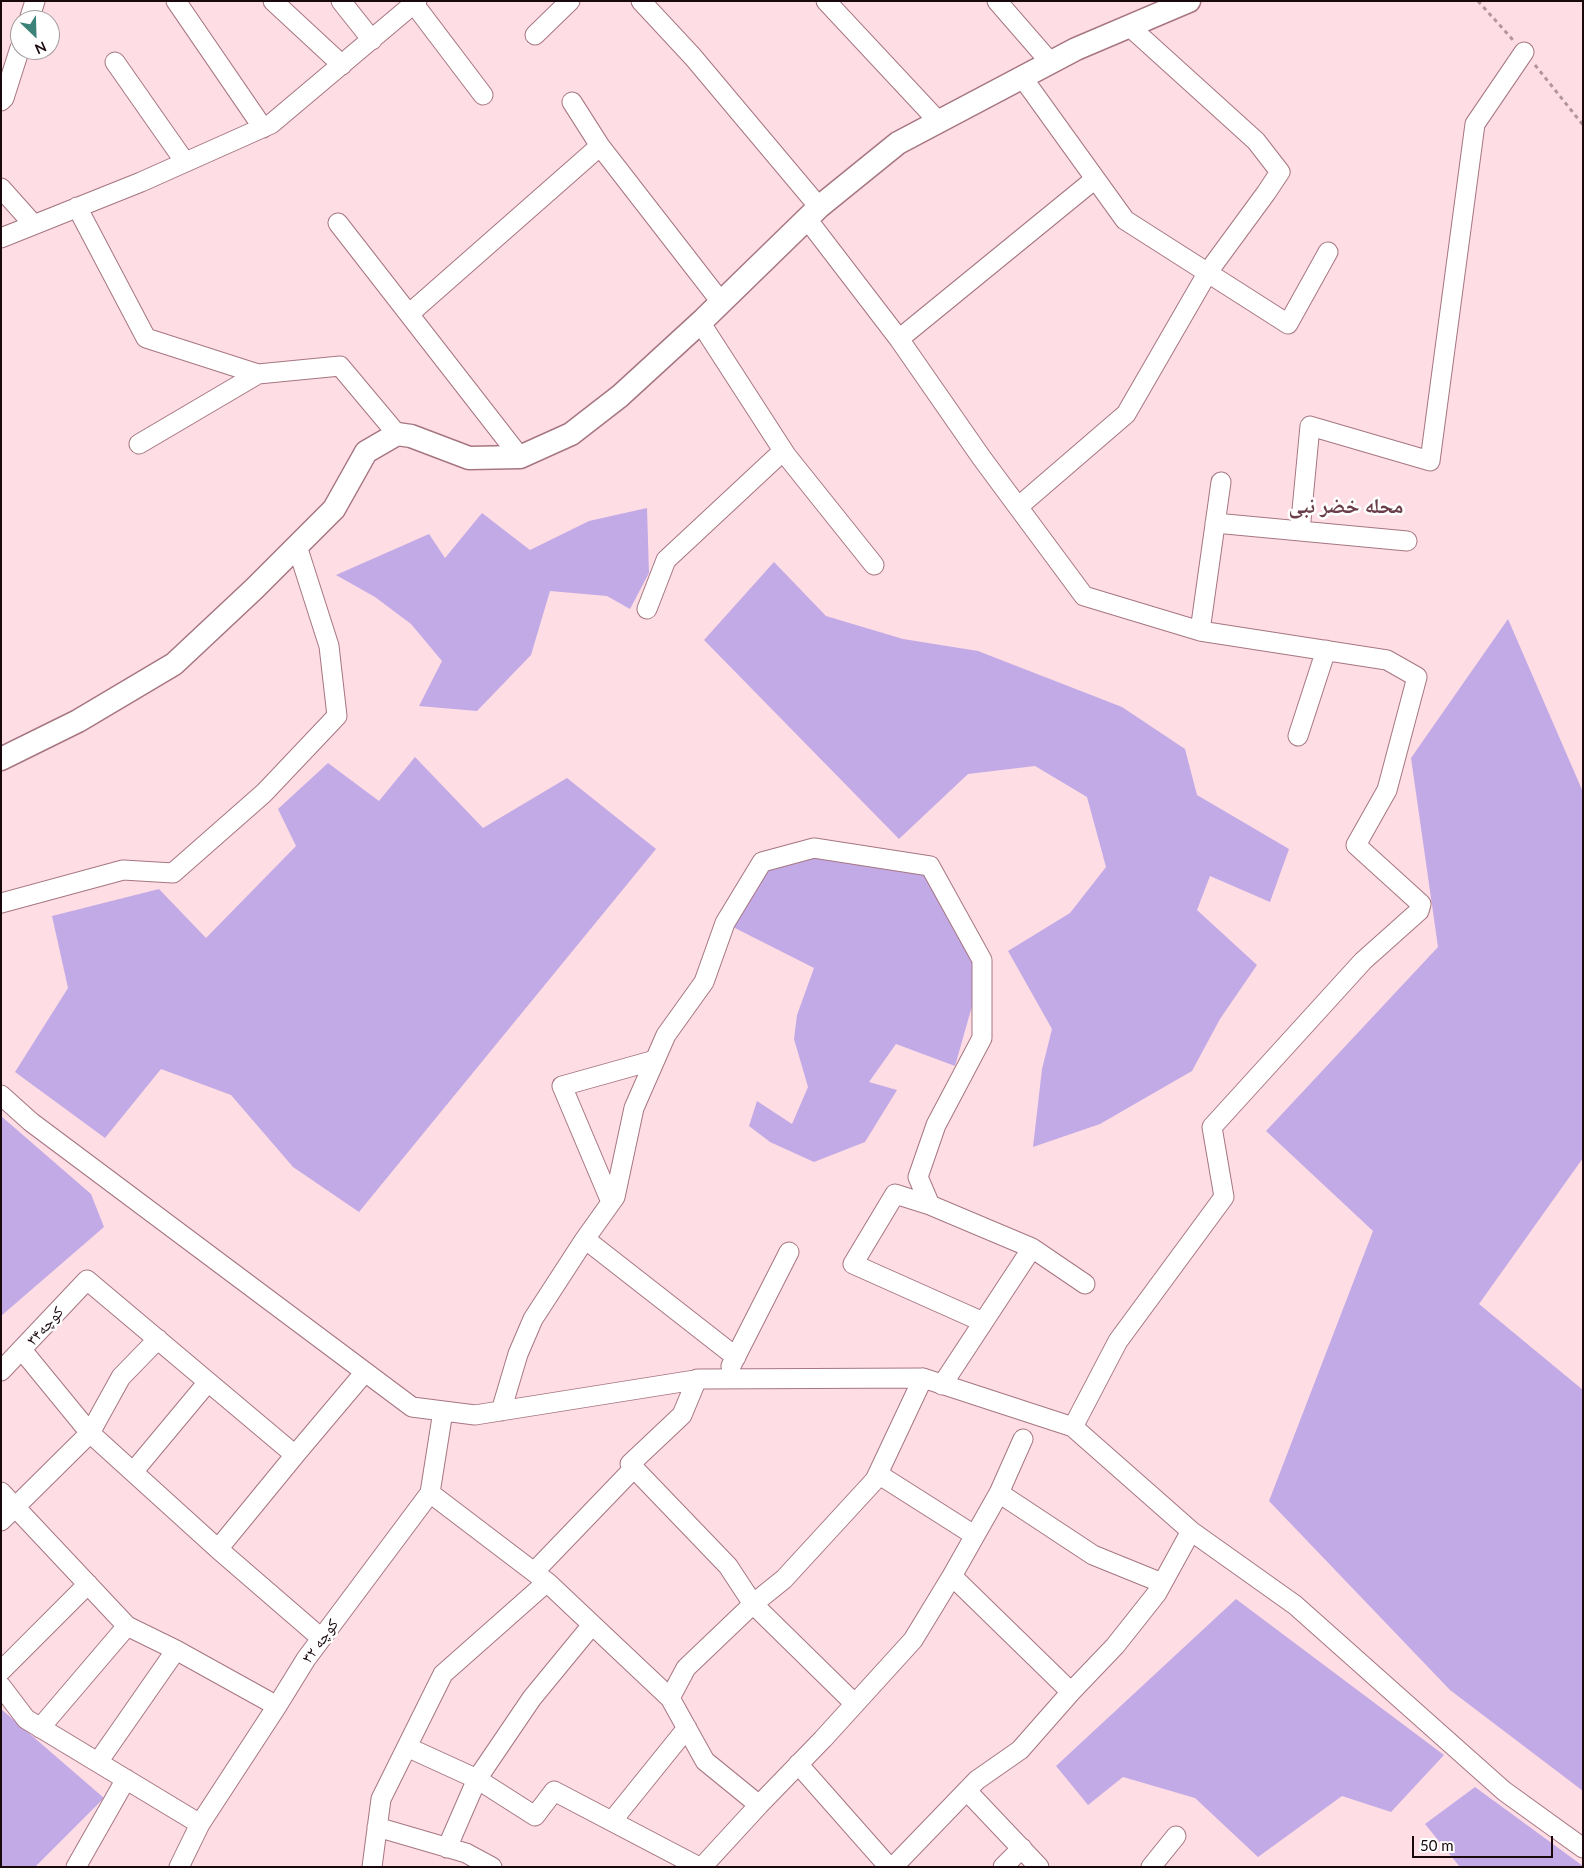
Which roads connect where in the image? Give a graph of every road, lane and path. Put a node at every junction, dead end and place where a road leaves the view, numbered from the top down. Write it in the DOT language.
graph roads {
  1 [pos="176,1"];
  2 [pos="273,1"];
  3 [pos="341,1"];
  4 [pos="570,1"];
  5 [pos="641,1"];
  6 [pos="826,1"];
  7 [pos="998,1"];
  8 [pos="416,2"];
  9 [pos="1180,3"];
  10 [pos="1129,26"];
  11 [pos="535,34"];
  12 [pos="372,40"];
  13 [pos="1524,52"];
  14 [pos="16,60"];
  15 [pos="115,62"];
  16 [pos="1050,62"];
  17 [pos="342,65"];
  18 [pos="1022,77"];
  19 [pos="483,95"];
  20 [pos="1,101"];
  21 [pos="572,102"];
  22 [pos="939,122"];
  23 [pos="263,128"];
  24 [pos="600,146"];
  25 [pos="185,162"];
  26 [pos="1095,179"];
  27 [pos="1,188"];
  28 [pos="77,208"];
  29 [pos="813,213"];
  30 [pos="338,223"];
  31 [pos="34,225"];
  32 [pos="1,238"];
  33 [pos="1328,252"];
  34 [pos="1208,272"];
  35 [pos="721,302"];
  36 [pos="409,314"];
  37 [pos="700,322"];
  38 [pos="899,339"];
  39 [pos="258,374"];
  40 [pos="397,434"];
  41 [pos="139,444"];
  42 [pos="783,450"];
  43 [pos="520,457"];
  44 [pos="1222,482"];
  45 [pos="1018,508"];
  46 [pos="1215,523"];
  47 [pos="1300,531"];
  48 [pos="1407,541"];
  49 [pos="297,546"];
  50 [pos="874,565"];
  51 [pos="647,609"];
  52 [pos="1200,630"];
  53 [pos="1326,650"];
  54 [pos="1298,736"];
  55 [pos="1,759"];
  56 [pos="1,903"];
  57 [pos="655,1060"];
  58 [pos="1,1095"];
  59 [pos="611,1202"];
  60 [pos="930,1205"];
  61 [pos="584,1239"];
  62 [pos="1032,1248"];
  63 [pos="789,1252"];
  64 [pos="1085,1284"];
  65 [pos="983,1322"];
  66 [pos="158,1339"];
  67 [pos="22,1350"];
  68 [pos="736,1357"];
  69 [pos="1,1371"];
  70 [pos="365,1372"];
  71 [pos="924,1378"];
  72 [pos="697,1379"];
  73 [pos="725,1379"];
  74 [pos="208,1382"];
  75 [pos="942,1385"];
  76 [pos="443,1411"];
  77 [pos="501,1411"];
  78 [pos="1073,1427"];
  79 [pos="90,1433"];
  80 [pos="1023,1439"];
  81 [pos="295,1455"];
  82 [pos="634,1468"];
  83 [pos="133,1472"];
  84 [pos="878,1474"];
  85 [pos="1,1492"];
  86 [pos="430,1493"];
  87 [pos="999,1493"];
  88 [pos="14,1507"];
  89 [pos="1,1521"];
  90 [pos="1191,1531"];
  91 [pos="974,1535"];
  92 [pos="218,1549"];
  93 [pos="952,1576"];
  94 [pos="540,1577"];
  95 [pos="1162,1583"];
  96 [pos="88,1584"];
  97 [pos="753,1604"];
  98 [pos="592,1625"];
  99 [pos="127,1626"];
  100 [pos="321,1638"];
  101 [pos="176,1650"];
  102 [pos="1,1671"];
  103 [pos="1,1686"];
  104 [pos="1071,1692"];
  105 [pos="670,1698"];
  106 [pos="855,1704"];
  107 [pos="277,1706"];
  108 [pos="40,1728"];
  109 [pos="687,1728"];
  110 [pos="407,1747"];
  111 [pos="98,1762"];
  112 [pos="798,1764"];
  113 [pos="126,1779"];
  114 [pos="477,1779"];
  115 [pos="967,1790"];
  116 [pos="759,1805"];
  117 [pos="612,1821"];
  118 [pos="200,1824"];
  119 [pos="377,1828"];
  120 [pos="1176,1836"];
  121 [pos="447,1848"];
  122 [pos="1022,1848"];
  123 [pos="1583,1848"];
  124 [pos="76,1867"];
  125 [pos="179,1867"];
  126 [pos="372,1867"];
  127 [pos="492,1867"];
  128 [pos="700,1867"];
  129 [pos="889,1867"];
  130 [pos="892,1867"];
  131 [pos="1003,1867"];
  132 [pos="1039,1867"];
  133 [pos="1151,1867"];
  1 -- 23 [label="street"];
  2 -- 17 [label="street"];
  3 -- 12 [label="street"];
  4 -- 11 [label="street"];
  5 -- 29 [label="street"];
  6 -- 22 [label="street"];
  7 -- 16 [label="street"];
  8 -- 12 [label="street"];
  8 -- 19 [label="street"];
  9 -- 10 [label="street"];
  10 -- 16 [label="street"];
  10 -- 34 [label="street"];
  12 -- 17 [label="street"];
  13 -- 47 [label="street"];
  14 -- 20 [label="street"];
  15 -- 25 [label="street"];
  16 -- 18 [label="street"];
  17 -- 23 [label="street"];
  18 -- 22 [label="street"];
  18 -- 26 [label="street"];
  21 -- 24 [label="street"];
  22 -- 29 [label="street"];
  23 -- 25 [label="street"];
  24 -- 35 [label="street"];
  24 -- 36 [label="street"];
  25 -- 28 [label="street"];
  26 -- 34 [label="street"];
  26 -- 38 [label="street"];
  27 -- 31 [label="street"];
  28 -- 31 [label="street"];
  28 -- 39 [label="street"];
  29 -- 35 [label="street"];
  29 -- 38 [label="street"];
  30 -- 36 [label="street"];
  31 -- 32 [label="street"];
  33 -- 34 [label="street"];
  34 -- 45 [label="street"];
  35 -- 37 [label="street"];
  36 -- 43 [label="street"];
  37 -- 42 [label="street"];
  37 -- 43 [label="street"];
  38 -- 45 [label="street"];
  39 -- 40 [label="street"];
  39 -- 41 [label="street"];
  40 -- 43 [label="street"];
  40 -- 49 [label="street"];
  42 -- 50 [label="street"];
  42 -- 51 [label="street"];
  44 -- 46 [label="street"];
  45 -- 52 [label="street"];
  46 -- 47 [label="street"];
  46 -- 52 [label="street"];
  47 -- 48 [label="street"];
  49 -- 55 [label="street"];
  49 -- 56 [label="street"];
  52 -- 53 [label="street"];
  53 -- 54 [label="street"];
  53 -- 78 [label="street"];
  57 -- 59 [label="street"];
  57 -- 59 [label="street"];
  57 -- 60 [label="street"];
  58 -- 70 [label="street"];
  59 -- 61 [label="street"];
  60 -- 62 [label="street"];
  60 -- 65 [label="street"];
  61 -- 68 [label="street"];
  61 -- 77 [label="street"];
  62 -- 64 [label="street"];
  62 -- 65 [label="street"];
  63 -- 68 [label="street"];
  65 -- 75 [label="street"];
  66 -- 67 [label="street, کوچه۳۴"];
  66 -- 74 [label="street"];
  66 -- 79 [label="street"];
  67 -- 69 [label="street, کوچه۳۴"];
  67 -- 79 [label="street"];
  68 -- 73 [label="street"];
  70 -- 76 [label="street"];
  70 -- 81 [label="street"];
  71 -- 73 [label="street"];
  71 -- 75 [label="street"];
  71 -- 84 [label="street"];
  72 -- 73 [label="street"];
  72 -- 77 [label="street"];
  72 -- 82 [label="street"];
  74 -- 81 [label="street"];
  74 -- 83 [label="street"];
  75 -- 78 [label="street"];
  76 -- 77 [label="street"];
  76 -- 86 [label="street, کوچه ۳۲"];
  78 -- 90 [label="street"];
  79 -- 83 [label="street"];
  79 -- 88 [label="street"];
  80 -- 87 [label="street"];
  81 -- 92 [label="street"];
  82 -- 94 [label="street"];
  82 -- 97 [label="street"];
  83 -- 92 [label="street"];
  84 -- 91 [label="street"];
  84 -- 97 [label="street"];
  85 -- 88 [label="street"];
  86 -- 94 [label="street"];
  86 -- 100 [label="street, کوچه ۳۲"];
  87 -- 91 [label="street"];
  87 -- 95 [label="street"];
  88 -- 89 [label="street"];
  88 -- 96 [label="street"];
  90 -- 95 [label="street"];
  90 -- 123 [label="street"];
  91 -- 93 [label="street"];
  92 -- 100 [label="street"];
  93 -- 104 [label="street"];
  93 -- 106 [label="street"];
  94 -- 98 [label="street"];
  94 -- 110 [label="street"];
  95 -- 104 [label="street"];
  96 -- 99 [label="street"];
  96 -- 102 [label="street"];
  97 -- 105 [label="street"];
  97 -- 106 [label="street"];
  98 -- 105 [label="street"];
  98 -- 114 [label="street"];
  99 -- 101 [label="street"];
  99 -- 108 [label="street"];
  100 -- 107 [label="street, کوچه ۳۲"];
  101 -- 107 [label="street"];
  101 -- 111 [label="street"];
  103 -- 108 [label="street"];
  104 -- 115 [label="street"];
  105 -- 109 [label="street"];
  106 -- 112 [label="street"];
  107 -- 118 [label="street, کوچه ۳۲"];
  108 -- 111 [label="street"];
  109 -- 116 [label="street"];
  109 -- 117 [label="street"];
  110 -- 114 [label="street"];
  110 -- 119 [label="street"];
  111 -- 113 [label="street"];
  112 -- 116 [label="street"];
  112 -- 129 [label="street"];
  113 -- 118 [label="street"];
  113 -- 124 [label="street"];
  114 -- 117 [label="street"];
  114 -- 121 [label="street"];
  115 -- 122 [label="street"];
  115 -- 130 [label="street"];
  116 -- 128 [label="street"];
  117 -- 128 [label="street"];
  118 -- 125 [label="street, کوچه ۳۲"];
  119 -- 121 [label="street"];
  119 -- 126 [label="street"];
  120 -- 133 [label="street"];
  121 -- 127 [label="street"];
  122 -- 131 [label="street"];
  122 -- 132 [label="street"];
}
